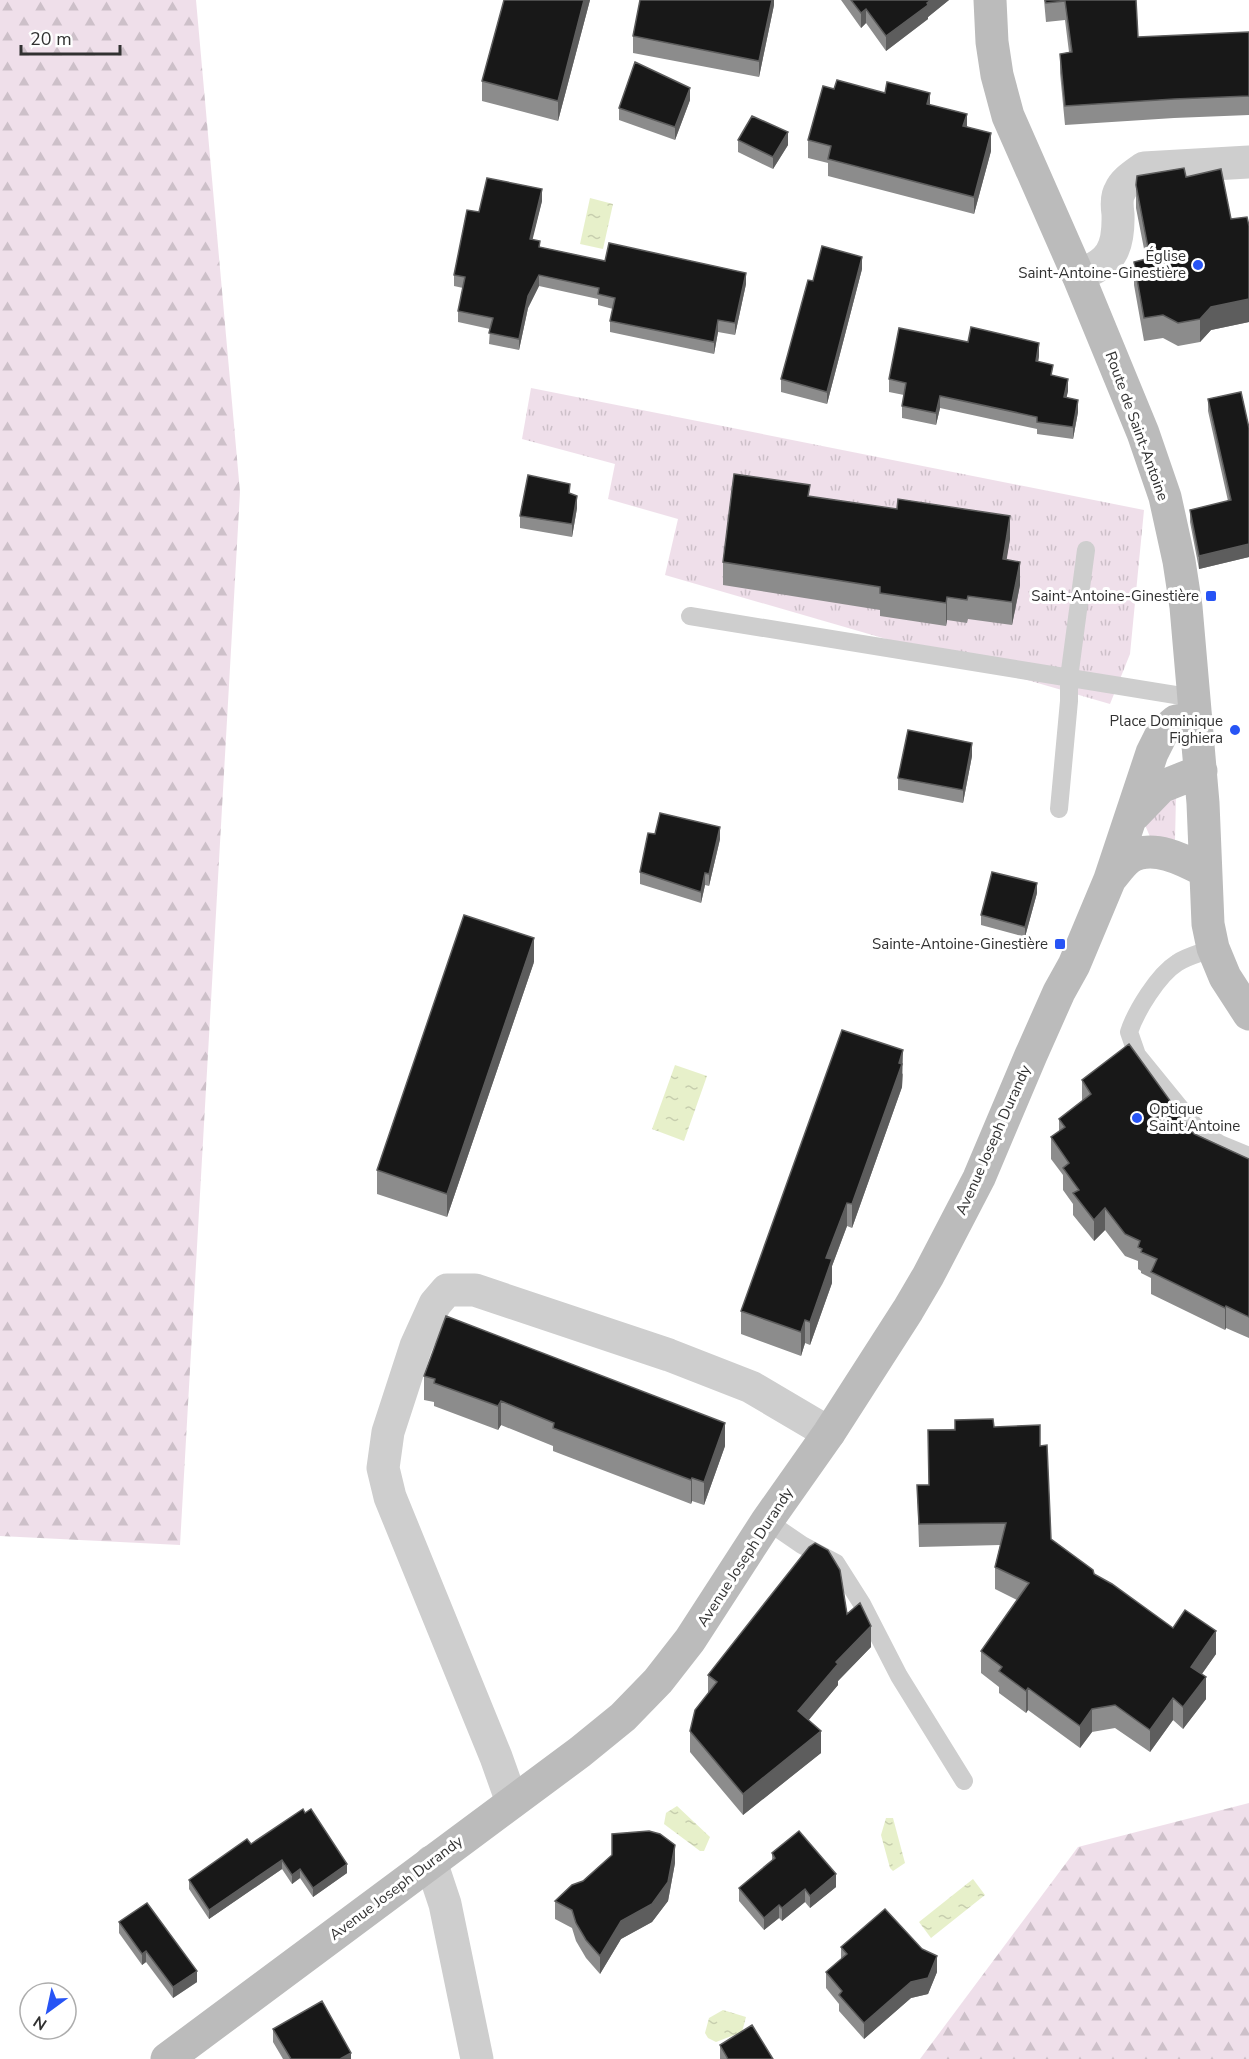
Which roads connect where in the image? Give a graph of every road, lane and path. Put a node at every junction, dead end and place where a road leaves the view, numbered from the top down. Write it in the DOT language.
graph roads {
  1 [pos="990,0"];
  2 [pos="1249,162"];
  3 [pos="1078,275"];
  4 [pos="1086,550"];
  5 [pos="690,616"];
  6 [pos="1069,678"];
  7 [pos="1195,708"];
  8 [pos="1200,771"];
  9 [pos="1059,809"];
  10 [pos="1131,818"];
  11 [pos="1205,871"];
  12 [pos="1110,879"];
  13 [pos="1213,948"];
  14 [pos="1249,1014"];
  15 [pos="1249,1156"];
  16 [pos="829,1433"];
  17 [pos="767,1521"];
  18 [pos="964,1781"];
  19 [pos="512,1802"];
  20 [pos="431,1862"];
  21 [pos="167,2059"];
  22 [pos="477,2059"];
  1 -- 3 [label="street, Route de Saint-Antoine"];
  2 -- 3 [label="street"];
  3 -- 7 [label="street, Route de Saint-Antoine"];
  4 -- 6 [label="lane"];
  5 -- 6 [label="lane"];
  6 -- 7 [label="lane"];
  6 -- 9 [label="lane"];
  7 -- 8 [label="street, Route de Saint-Antoine"];
  7 -- 10 [label="street, Avenue Joseph Durandy"];
  8 -- 10 [label="street"];
  8 -- 11 [label="street, Route de Saint-Antoine"];
  10 -- 12 [label="street, Avenue Joseph Durandy"];
  11 -- 12 [label="street"];
  11 -- 13 [label="street, Route de Saint-Antoine"];
  12 -- 16 [label="street, Avenue Joseph Durandy"];
  13 -- 14 [label="street, Route de Saint-Antoine"];
  13 -- 15 [label="lane"];
  16 -- 17 [label="street, Avenue Joseph Durandy"];
  16 -- 19 [label="street"];
  17 -- 18 [label="lane"];
  17 -- 19 [label="street, Avenue Joseph Durandy"];
  19 -- 20 [label="street, Avenue Joseph Durandy"];
  20 -- 21 [label="street, Avenue Joseph Durandy"];
  20 -- 22 [label="street"];
}
